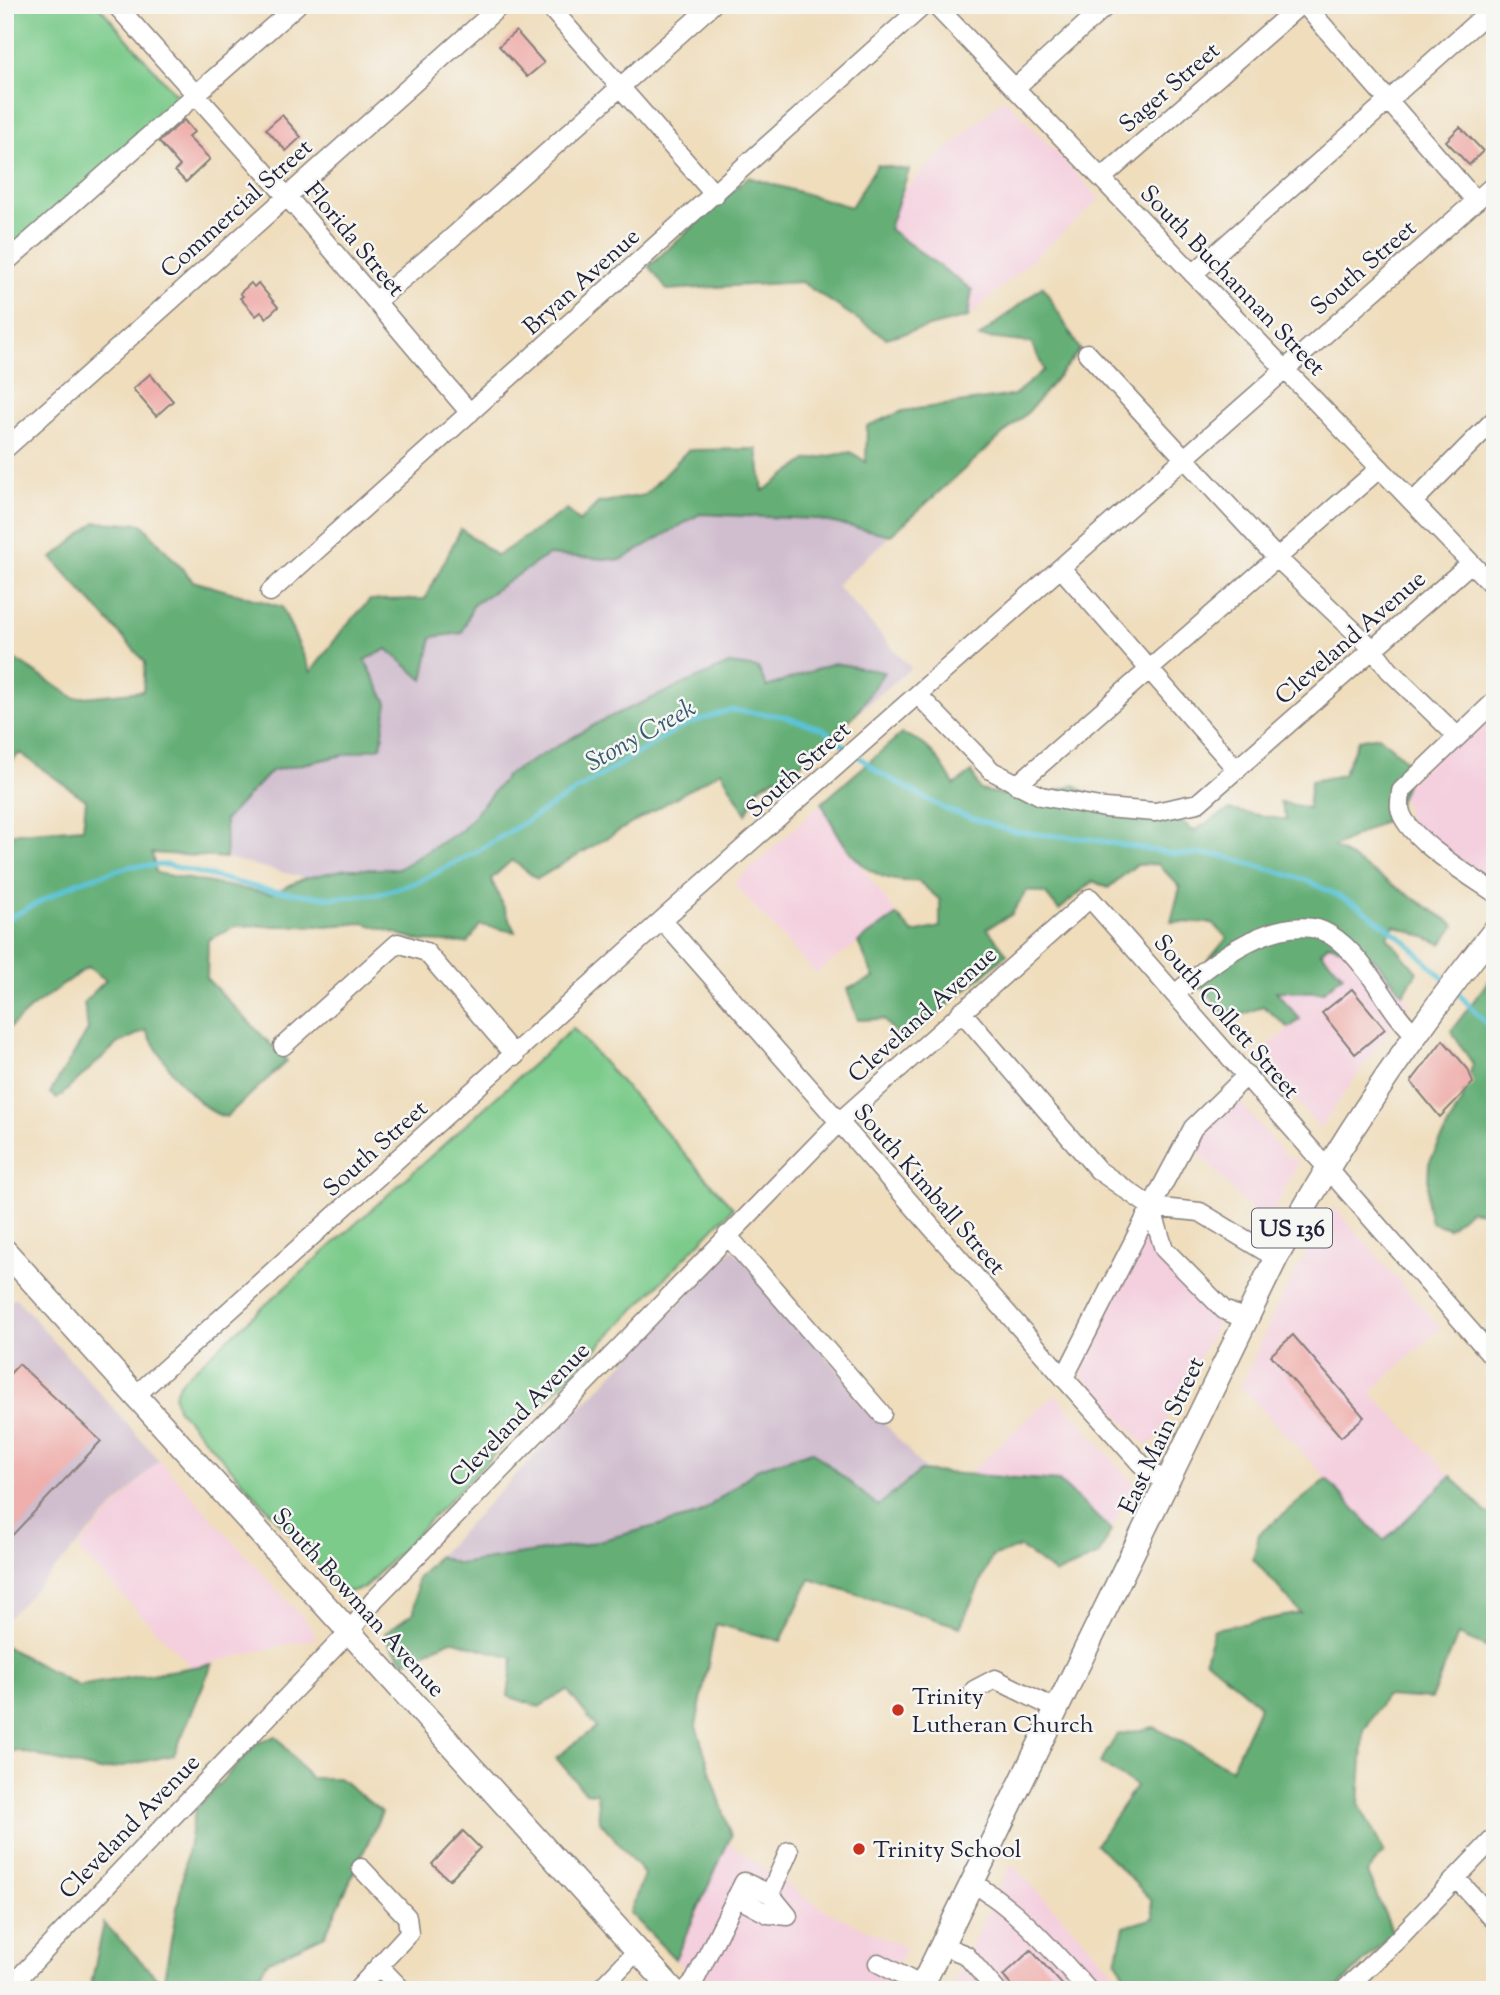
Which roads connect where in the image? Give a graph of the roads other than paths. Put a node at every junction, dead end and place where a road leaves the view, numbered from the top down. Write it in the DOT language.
graph roads {
  1 [pos="116,5"];
  2 [pos="297,5"];
  3 [pos="500,5"];
  4 [pos="548,5"];
  5 [pos="712,5"];
  6 [pos="925,5"];
  7 [pos="935,5"];
  8 [pos="1107,5"];
  9 [pos="1302,5"];
  10 [pos="1495,6"];
  11 [pos="621,85"];
  12 [pos="1015,88"];
  13 [pos="196,94"];
  14 [pos="1390,99"];
  15 [pos="1102,178"];
  16 [pos="1488,194"];
  17 [pos="715,195"];
  18 [pos="286,196"];
  19 [pos="5,263"];
  20 [pos="1193,274"];
  21 [pos="376,301"];
  22 [pos="1087,353"];
  23 [pos="1283,368"];
  24 [pos="470,413"];
  25 [pos="1495,419"];
  26 [pos="5,449"];
  27 [pos="1185,459"];
  28 [pos="1380,468"];
  29 [pos="1413,502"];
  30 [pos="1276,557"];
  31 [pos="1471,563"];
  32 [pos="1061,568"];
  33 [pos="1495,588"];
  34 [pos="270,592"];
  35 [pos="1373,649"];
  36 [pos="1147,670"];
  37 [pos="918,695"];
  38 [pos="1495,701"];
  39 [pos="1457,736"];
  40 [pos="1237,770"];
  41 [pos="1017,785"];
  42 [pos="1495,893"];
  43 [pos="1090,898"];
  44 [pos="662,920"];
  45 [pos="1495,930"];
  46 [pos="1175,994"];
  47 [pos="961,1011"];
  48 [pos="1415,1034"];
  49 [pos="283,1046"];
  50 [pos="515,1056"];
  51 [pos="1247,1075"];
  52 [pos="839,1122"];
  53 [pos="1326,1167"];
  54 [pos="1151,1207"];
  55 [pos="727,1235"];
  56 [pos="5,1251"];
  57 [pos="1276,1258"];
  58 [pos="1245,1320"];
  59 [pos="1495,1359"];
  60 [pos="1064,1378"];
  61 [pos="136,1395"];
  62 [pos="882,1414"];
  63 [pos="1167,1484"];
  64 [pos="350,1631"];
  65 [pos="974,1690"];
  66 [pos="1056,1709"];
  67 [pos="1495,1837"];
  68 [pos="789,1851"];
  69 [pos="361,1868"];
  70 [pos="1456,1878"];
  71 [pos="971,1882"];
  72 [pos="770,1894"];
  73 [pos="736,1896"];
  74 [pos="1495,1921"];
  75 [pos="1039,1936"];
  76 [pos="941,1945"];
  77 [pos="638,1950"];
  78 [pos="877,1963"];
  79 [pos="379,1966"];
  80 [pos="666,1987"];
  81 [pos="921,1988"];
  82 [pos="7,1990"];
  83 [pos="357,1990"];
  84 [pos="402,1990"];
  85 [pos="599,1990"];
  86 [pos="686,1990"];
  87 [pos="996,1990"];
  88 [pos="1073,1990"];
  89 [pos="1088,1990"];
  90 [pos="1344,1990"];
  1 -- 13 [label="street, Florida Street"];
  2 -- 13 [label="street"];
  3 -- 18 [label="street, Commercial Street"];
  4 -- 11 [label="street"];
  5 -- 11 [label="street"];
  6 -- 17 [label="street, Bryan Avenue"];
  7 -- 12 [label="street, South Buchannan Street"];
  8 -- 12 [label="street"];
  9 -- 14 [label="street"];
  9 -- 15 [label="street, Sager Street"];
  10 -- 14 [label="street"];
  11 -- 17 [label="street"];
  11 -- 21 [label="street"];
  12 -- 15 [label="street, South Buchannan Street"];
  13 -- 18 [label="street, Florida Street"];
  13 -- 19 [label="street"];
  14 -- 16 [label="street"];
  14 -- 20 [label="street"];
  15 -- 20 [label="street, South Buchannan Street"];
  16 -- 23 [label="street, South Street"];
  17 -- 24 [label="street, Bryan Avenue"];
  18 -- 21 [label="street, Florida Street"];
  18 -- 26 [label="street, Commercial Street"];
  20 -- 23 [label="street, South Buchannan Street"];
  21 -- 24 [label="street, Florida Street"];
  22 -- 27 [label="street"];
  23 -- 27 [label="street, South Street"];
  23 -- 28 [label="street, South Buchannan Street"];
  24 -- 34 [label="street, Bryan Avenue"];
  25 -- 29 [label="street"];
  27 -- 30 [label="street"];
  27 -- 32 [label="street, South Street"];
  28 -- 29 [label="street, South Buchannan Street"];
  28 -- 30 [label="street"];
  29 -- 31 [label="street, South Buchannan Street"];
  30 -- 35 [label="street"];
  30 -- 36 [label="street"];
  31 -- 33 [label="street, South Buchannan Street"];
  31 -- 35 [label="street, Cleveland Avenue"];
  32 -- 36 [label="street"];
  32 -- 37 [label="street, South Street"];
  35 -- 39 [label="street"];
  35 -- 40 [label="street, Cleveland Avenue"];
  36 -- 40 [label="street"];
  36 -- 41 [label="street"];
  37 -- 41 [label="street"];
  37 -- 44 [label="street, South Street"];
  38 -- 39 [label="street"];
  39 -- 42 [label="street"];
  40 -- 41 [label="street, Cleveland Avenue"];
  43 -- 46 [label="street, South Collett Street"];
  43 -- 47 [label="street, Cleveland Avenue"];
  44 -- 50 [label="street, South Street"];
  44 -- 52 [label="street, South Kimball Street"];
  45 -- 48 [label="main road, East Main Street / US 136"];
  46 -- 48 [label="street"];
  46 -- 51 [label="street, South Collett Street"];
  47 -- 52 [label="street, Cleveland Avenue"];
  47 -- 54 [label="street"];
  48 -- 53 [label="main road, East Main Street / US 136"];
  49 -- 50 [label="street"];
  50 -- 61 [label="street, South Street"];
  51 -- 53 [label="street, South Collett Street"];
  51 -- 54 [label="street"];
  52 -- 55 [label="street, Cleveland Avenue"];
  52 -- 60 [label="street, South Kimball Street"];
  53 -- 57 [label="main road, East Main Street / US 136"];
  53 -- 59 [label="street, South Collett Street"];
  54 -- 57 [label="street"];
  54 -- 58 [label="street"];
  54 -- 60 [label="street"];
  55 -- 62 [label="street"];
  55 -- 64 [label="street, Cleveland Avenue"];
  56 -- 61 [label="main road, South Bowman Avenue"];
  57 -- 58 [label="main road, East Main Street / US 136"];
  58 -- 63 [label="main road, East Main Street / US 136"];
  60 -- 63 [label="street, South Kimball Street"];
  61 -- 64 [label="main road, South Bowman Avenue"];
  63 -- 66 [label="main road, East Main Street / US 136"];
  64 -- 77 [label="main road, South Bowman Avenue"];
  64 -- 82 [label="street, Cleveland Avenue"];
  65 -- 66 [label="street"];
  66 -- 71 [label="main road, East Main Street / US 136"];
  67 -- 70 [label="street"];
  68 -- 72 [label="street"];
  69 -- 79 [label="street"];
  70 -- 74 [label="street"];
  70 -- 90 [label="street"];
  71 -- 75 [label="street"];
  71 -- 76 [label="main road, East Main Street / US 136"];
  72 -- 73 [label="street"];
  72 -- 73 [label="street"];
  73 -- 86 [label="street"];
  75 -- 88 [label="street"];
  75 -- 89 [label="street"];
  76 -- 81 [label="main road, East Main Street / US 136"];
  76 -- 87 [label="street"];
  77 -- 80 [label="main road, South Bowman Avenue"];
  77 -- 85 [label="street"];
  78 -- 81 [label="street"];
  79 -- 83 [label="street"];
  79 -- 84 [label="street"];
}
